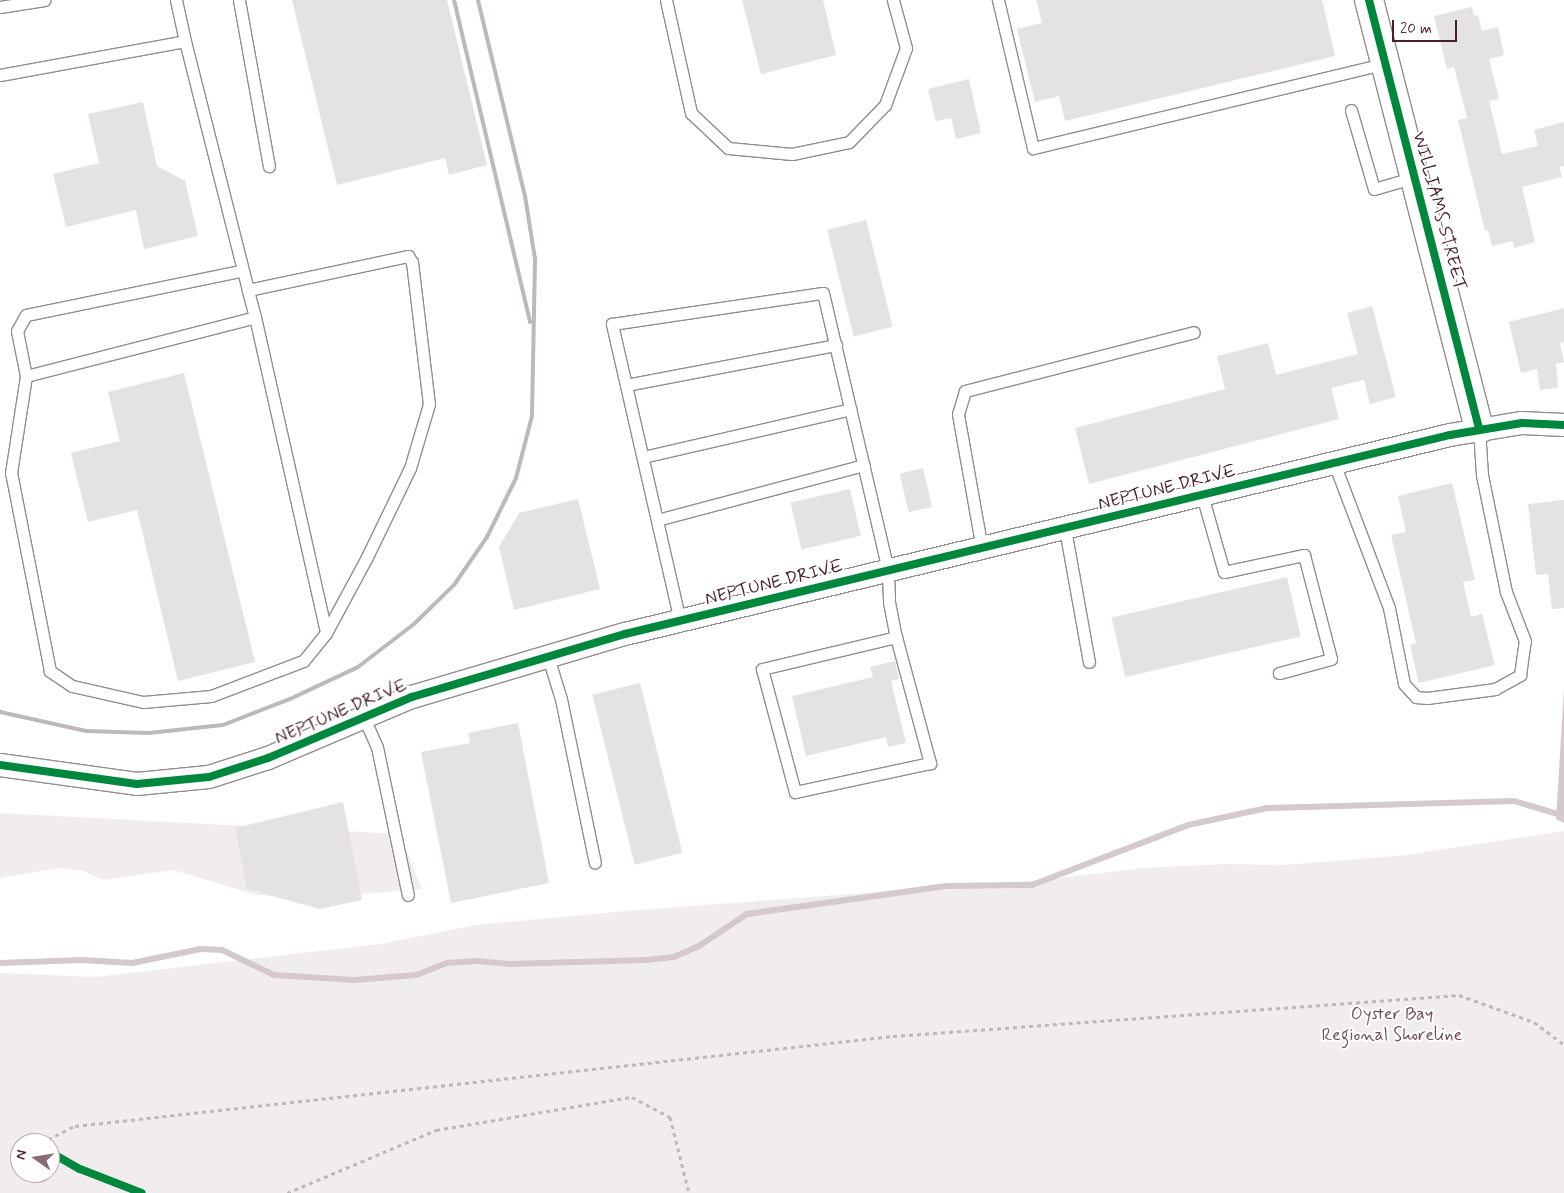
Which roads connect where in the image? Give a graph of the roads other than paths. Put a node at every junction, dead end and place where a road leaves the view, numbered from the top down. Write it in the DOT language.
graph roads {
  1 [pos="44,0"];
  2 [pos="176,0"];
  3 [pos="239,0"];
  4 [pos="666,0"];
  5 [pos="893,0"];
  6 [pos="998,0"];
  7 [pos="1369,0"];
  8 [pos="0,8"];
  9 [pos="185,41"];
  10 [pos="1386,63"];
  11 [pos="0,75"];
  12 [pos="1352,110"];
  13 [pos="269,166"];
  14 [pos="1415,177"];
  15 [pos="241,271"];
  16 [pos="248,290"];
  17 [pos="255,317"];
  18 [pos="1194,332"];
  19 [pos="836,345"];
  20 [pos="26,376"];
  21 [pos="626,385"];
  22 [pos="851,409"];
  23 [pos="1564,425"];
  24 [pos="1479,429"];
  25 [pos="643,457"];
  26 [pos="1334,463"];
  27 [pos="864,465"];
  28 [pos="1202,495"];
  29 [pos="657,520"];
  30 [pos="1065,528"];
  31 [pos="982,548"];
  32 [pos="888,571"];
  33 [pos="680,621"];
  34 [pos="326,633"];
  35 [pos="896,637"];
  36 [pos="548,657"];
  37 [pos="1089,662"];
  38 [pos="1279,673"];
  39 [pos="364,718"];
  40 [pos="0,765"];
  41 [pos="595,863"];
  42 [pos="408,895"];
  1 -- 8 [label="lane"];
  2 -- 9 [label="lane"];
  3 -- 13 [label="lane"];
  4 -- 5 [label="lane"];
  6 -- 10 [label="lane"];
  7 -- 10 [label="street, WILLIAMS STREET"];
  9 -- 11 [label="lane"];
  9 -- 15 [label="lane"];
  10 -- 14 [label="street, WILLIAMS STREET"];
  12 -- 14 [label="lane"];
  14 -- 24 [label="street, WILLIAMS STREET"];
  15 -- 16 [label="lane"];
  15 -- 20 [label="lane"];
  16 -- 17 [label="lane"];
  16 -- 34 [label="lane"];
  17 -- 20 [label="lane"];
  17 -- 34 [label="lane"];
  18 -- 31 [label="lane"];
  19 -- 21 [label="lane"];
  19 -- 21 [label="lane"];
  19 -- 22 [label="lane"];
  20 -- 34 [label="lane"];
  21 -- 25 [label="lane"];
  22 -- 25 [label="lane"];
  22 -- 27 [label="lane"];
  23 -- 24 [label="street, NEPTUNE DRIVE"];
  24 -- 26 [label="street, NEPTUNE DRIVE"];
  24 -- 26 [label="lane"];
  25 -- 29 [label="lane"];
  26 -- 28 [label="street, NEPTUNE DRIVE"];
  27 -- 29 [label="lane"];
  27 -- 32 [label="lane"];
  28 -- 30 [label="street, NEPTUNE DRIVE"];
  28 -- 38 [label="lane"];
  29 -- 33 [label="lane"];
  30 -- 31 [label="street, NEPTUNE DRIVE"];
  30 -- 37 [label="lane"];
  31 -- 32 [label="street, NEPTUNE DRIVE"];
  32 -- 33 [label="street, NEPTUNE DRIVE"];
  32 -- 35 [label="lane"];
  33 -- 36 [label="street, NEPTUNE DRIVE"];
  35 -- 35 [label="lane"];
  36 -- 39 [label="street, NEPTUNE DRIVE"];
  36 -- 41 [label="lane"];
  39 -- 40 [label="street, NEPTUNE DRIVE"];
  39 -- 42 [label="lane"];
}
